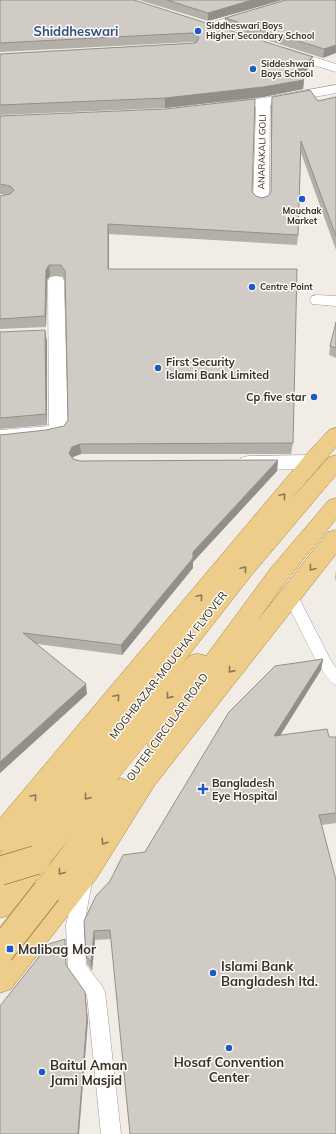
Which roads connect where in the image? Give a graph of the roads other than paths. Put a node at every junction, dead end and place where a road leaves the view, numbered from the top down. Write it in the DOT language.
graph roads {
  1 [pos="299,0"];
  2 [pos="194,22"];
  3 [pos="208,27"];
  4 [pos="229,34"];
  5 [pos="272,47"];
  6 [pos="336,68"];
  7 [pos="336,89"];
  8 [pos="263,102"];
  9 [pos="213,108"];
  10 [pos="261,202"];
  11 [pos="56,281"];
  12 [pos="318,300"];
  13 [pos="336,301"];
  14 [pos="336,436"];
  15 [pos="0,437"];
  16 [pos="311,462"];
  17 [pos="336,462"];
  18 [pos="231,463"];
  19 [pos="336,493"];
  20 [pos="336,505"];
  21 [pos="336,538"];
  22 [pos="291,596"];
  23 [pos="330,662"];
  24 [pos="336,679"];
  25 [pos="16,837"];
  26 [pos="0,853"];
  27 [pos="86,870"];
  28 [pos="0,872"];
  29 [pos="47,891"];
  30 [pos="0,903"];
  31 [pos="30,941"];
  32 [pos="0,947"];
  33 [pos="0,951"];
  34 [pos="0,978"];
  35 [pos="111,1134"];
  1 -- 3 [label="street"];
  2 -- 3 [label="street"];
  3 -- 4 [label="street"];
  5 -- 6 [label="street"];
  7 -- 8 [label="street"];
  8 -- 9 [label="street"];
  8 -- 10 [label="street, ANARAKALI GOLI"];
  11 -- 15 [label="street"];
  12 -- 13 [label="street"];
  14 -- 16 [label="main road"];
  16 -- 18 [label="street"];
  25 -- 16 [label="main road, one-way"];
  25 -- 17 [label="main road, MOGHBAZAR-MOUCHAK FLYOVER, one-way"];
  19 -- 25 [label="main road, MOGHBAZAR-MOUCHAK FLYOVER, one-way"];
  20 -- 29 [label="main road, OUTER CIRCULAR ROAD, one-way"];
  21 -- 22 [label="main road, OUTER CIRCULAR ROAD, one-way"];
  22 -- 23 [label="lane"];
  22 -- 27 [label="main road, OUTER CIRCULAR ROAD, one-way"];
  23 -- 24 [label="lane"];
  25 -- 26 [label="main road"];
  25 -- 28 [label="main road, bridge"];
  25 -- 30 [label="main road, MOGHBAZAR-MOUCHAK FLYOVER"];
  27 -- 31 [label="main road, OUTER CIRCULAR ROAD"];
  27 -- 35 [label="lane"];
  29 -- 30 [label="main road"];
  29 -- 33 [label="main road, OUTER CIRCULAR ROAD, bridge"];
  31 -- 32 [label="main road"];
  31 -- 34 [label="main road, OUTER CIRCULAR ROAD"];
}
